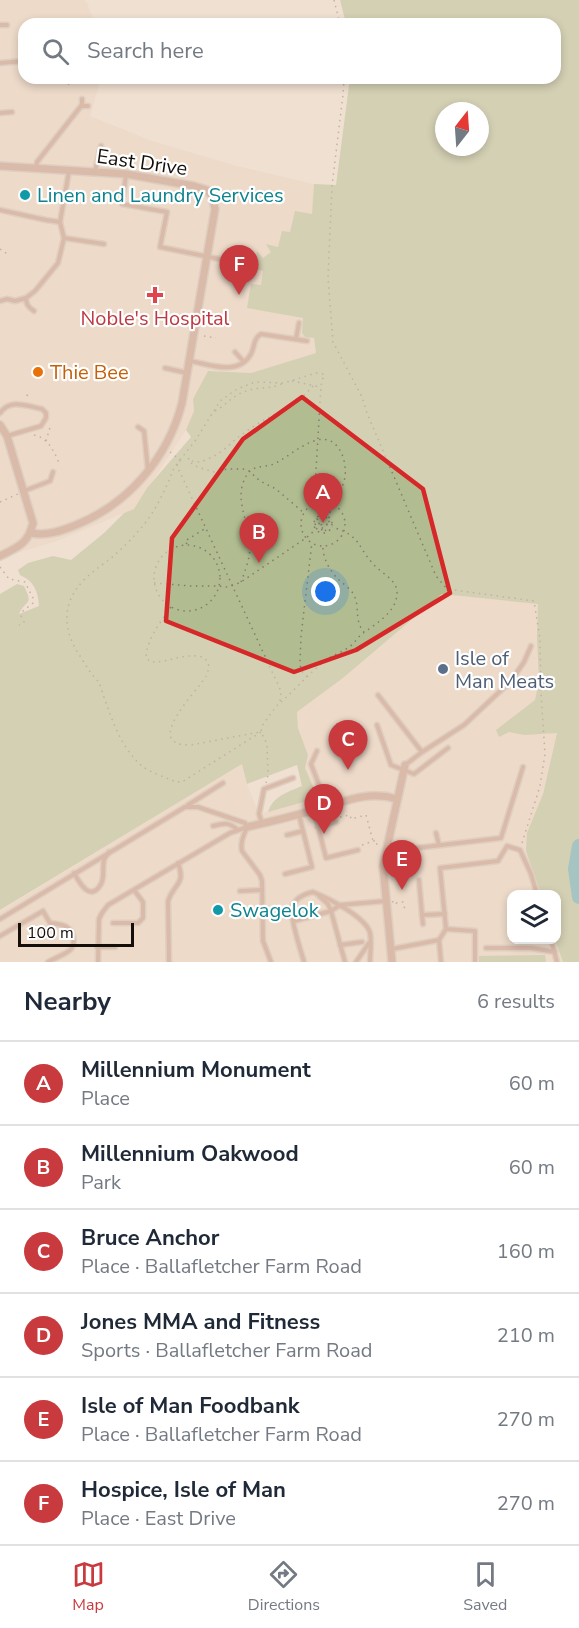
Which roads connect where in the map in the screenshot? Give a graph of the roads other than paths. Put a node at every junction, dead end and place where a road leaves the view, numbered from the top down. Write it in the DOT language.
graph roads {
  1 [pos="0,25"];
  2 [pos="7,25"];
  3 [pos="18,62"];
  4 [pos="0,63"];
  5 [pos="82,99"];
  6 [pos="12,112"];
  7 [pos="0,113"];
  8 [pos="101,146"];
  9 [pos="0,166"];
  10 [pos="36,169"];
  11 [pos="69,170"];
  12 [pos="95,172"];
  13 [pos="126,174"];
  14 [pos="0,210"];
  15 [pos="60,222"];
  16 [pos="64,237"];
  17 [pos="104,244"];
  18 [pos="207,257"];
  19 [pos="224,260"];
  20 [pos="26,298"];
  21 [pos="0,301"];
  22 [pos="34,311"];
  23 [pos="299,323"];
  24 [pos="296,339"];
  25 [pos="307,341"];
  26 [pos="234,352"];
  27 [pos="190,361"];
  28 [pos="244,362"];
  29 [pos="165,368"];
  30 [pos="188,373"];
  31 [pos="0,413"];
  32 [pos="0,424"];
  33 [pos="138,427"];
  34 [pos="7,436"];
  35 [pos="53,472"];
  36 [pos="148,472"];
  37 [pos="21,492"];
  38 [pos="31,533"];
  39 [pos="0,556"];
  40 [pos="531,646"];
  41 [pos="378,695"];
  42 [pos="377,725"];
  43 [pos="448,748"];
  44 [pos="317,751"];
  45 [pos="422,752"];
  46 [pos="523,767"];
  47 [pos="404,768"];
  48 [pos="294,778"];
  49 [pos="223,783"];
  50 [pos="397,799"];
  51 [pos="327,806"];
  52 [pos="185,807"];
  53 [pos="314,810"];
  54 [pos="299,814"];
  55 [pos="336,822"];
  56 [pos="262,824"];
  57 [pos="213,826"];
  58 [pos="317,826"];
  59 [pos="247,827"];
  60 [pos="238,831"];
  61 [pos="303,831"];
  62 [pos="436,833"];
  63 [pos="287,835"];
  64 [pos="439,845"];
  65 [pos="383,848"];
  66 [pos="358,850"];
  67 [pos="109,851"];
  68 [pos="178,863"];
  69 [pos="74,873"];
  70 [pos="285,874"];
  71 [pos="419,880"];
  72 [pos="134,890"];
  73 [pos="262,890"];
  74 [pos="536,890"];
  75 [pos="240,891"];
  76 [pos="313,892"];
  77 [pos="391,901"];
  78 [pos="340,905"];
  79 [pos="331,910"];
  80 [pos="445,914"];
  81 [pos="422,915"];
  82 [pos="0,918"];
  83 [pos="294,921"];
  84 [pos="113,923"];
  85 [pos="423,924"];
  86 [pos="446,929"];
  87 [pos="0,936"];
  88 [pos="439,940"];
  89 [pos="362,942"];
  90 [pos="370,942"];
  91 [pos="553,944"];
  92 [pos="340,945"];
  93 [pos="97,947"];
  94 [pos="115,947"];
  95 [pos="486,948"];
  96 [pos="392,949"];
  97 [pos="555,952"];
  98 [pos="48,962"];
  99 [pos="98,962"];
  100 [pos="169,962"];
  101 [pos="271,962"];
  102 [pos="304,962"];
  103 [pos="345,962"];
  104 [pos="356,962"];
  105 [pos="370,962"];
  106 [pos="392,962"];
  107 [pos="441,962"];
  108 [pos="475,962"];
  109 [pos="557,962"];
  1 -- 2 [label="lane"];
  3 -- 4 [label="lane"];
  5 -- 10 [label="lane"];
  6 -- 7 [label="lane"];
  8 -- 12 [label="lane"];
  9 -- 10 [label="street, East Drive"];
  10 -- 11 [label="street, East Drive"];
  11 -- 12 [label="street, East Drive"];
  11 -- 15 [label="lane"];
  12 -- 13 [label="street, East Drive"];
  13 -- 18 [label="street, East Drive"];
  13 -- 18 [label="lane"];
  14 -- 15 [label="lane"];
  15 -- 16 [label="lane"];
  16 -- 17 [label="lane"];
  16 -- 20 [label="lane"];
  18 -- 19 [label="lane"];
  18 -- 27 [label="street, East Drive"];
  20 -- 21 [label="lane"];
  20 -- 22 [label="lane"];
  23 -- 24 [label="lane"];
  24 -- 25 [label="lane"];
  24 -- 28 [label="lane"];
  26 -- 28 [label="lane"];
  27 -- 28 [label="lane"];
  27 -- 30 [label="street, East Drive"];
  29 -- 30 [label="lane"];
  30 -- 36 [label="street, East Drive"];
  31 -- 34 [label="lane"];
  32 -- 34 [label="street"];
  33 -- 36 [label="lane"];
  34 -- 37 [label="street"];
  35 -- 37 [label="lane"];
  36 -- 38 [label="street, East Drive"];
  37 -- 38 [label="street"];
  38 -- 39 [label="street"];
  40 -- 45 [label="lane"];
  41 -- 45 [label="lane"];
  42 -- 47 [label="lane"];
  43 -- 47 [label="lane"];
  44 -- 51 [label="lane"];
  45 -- 47 [label="lane"];
  46 -- 64 [label="lane"];
  47 -- 50 [label="street"];
  48 -- 56 [label="lane"];
  49 -- 52 [label="lane"];
  50 -- 51 [label="street"];
  50 -- 65 [label="street"];
  51 -- 53 [label="street"];
  52 -- 59 [label="lane"];
  52 -- 67 [label="lane"];
  53 -- 54 [label="street"];
  53 -- 58 [label="lane"];
  54 -- 56 [label="street"];
  54 -- 61 [label="lane"];
  55 -- 58 [label="lane"];
  56 -- 59 [label="street"];
  57 -- 60 [label="lane"];
  58 -- 66 [label="lane"];
  59 -- 60 [label="lane"];
  59 -- 73 [label="lane"];
  60 -- 68 [label="lane"];
  61 -- 63 [label="lane"];
  61 -- 70 [label="lane"];
  62 -- 64 [label="lane"];
  64 -- 65 [label="lane"];
  65 -- 77 [label="street"];
  67 -- 69 [label="lane"];
  67 -- 69 [label="lane"];
  68 -- 72 [label="lane"];
  68 -- 100 [label="lane"];
  69 -- 82 [label="lane"];
  71 -- 81 [label="lane"];
  72 -- 84 [label="lane"];
  72 -- 93 [label="lane"];
  73 -- 75 [label="lane"];
  73 -- 101 [label="lane"];
  74 -- 80 [label="lane"];
  76 -- 78 [label="lane"];
  76 -- 79 [label="lane"];
  76 -- 83 [label="lane"];
  77 -- 78 [label="lane"];
  77 -- 96 [label="street"];
  78 -- 79 [label="lane"];
  78 -- 90 [label="lane"];
  79 -- 83 [label="lane"];
  79 -- 92 [label="lane"];
  80 -- 81 [label="lane"];
  80 -- 86 [label="lane"];
  81 -- 85 [label="lane"];
  83 -- 102 [label="lane"];
  86 -- 88 [label="lane"];
  86 -- 108 [label="lane"];
  87 -- 98 [label="lane"];
  88 -- 96 [label="lane"];
  88 -- 107 [label="lane"];
  89 -- 92 [label="lane"];
  90 -- 104 [label="lane"];
  90 -- 105 [label="lane"];
  91 -- 97 [label="lane"];
  92 -- 103 [label="lane"];
  93 -- 94 [label="lane"];
  93 -- 99 [label="lane"];
  95 -- 97 [label="lane"];
  96 -- 106 [label="street"];
  97 -- 109 [label="lane"];
}
